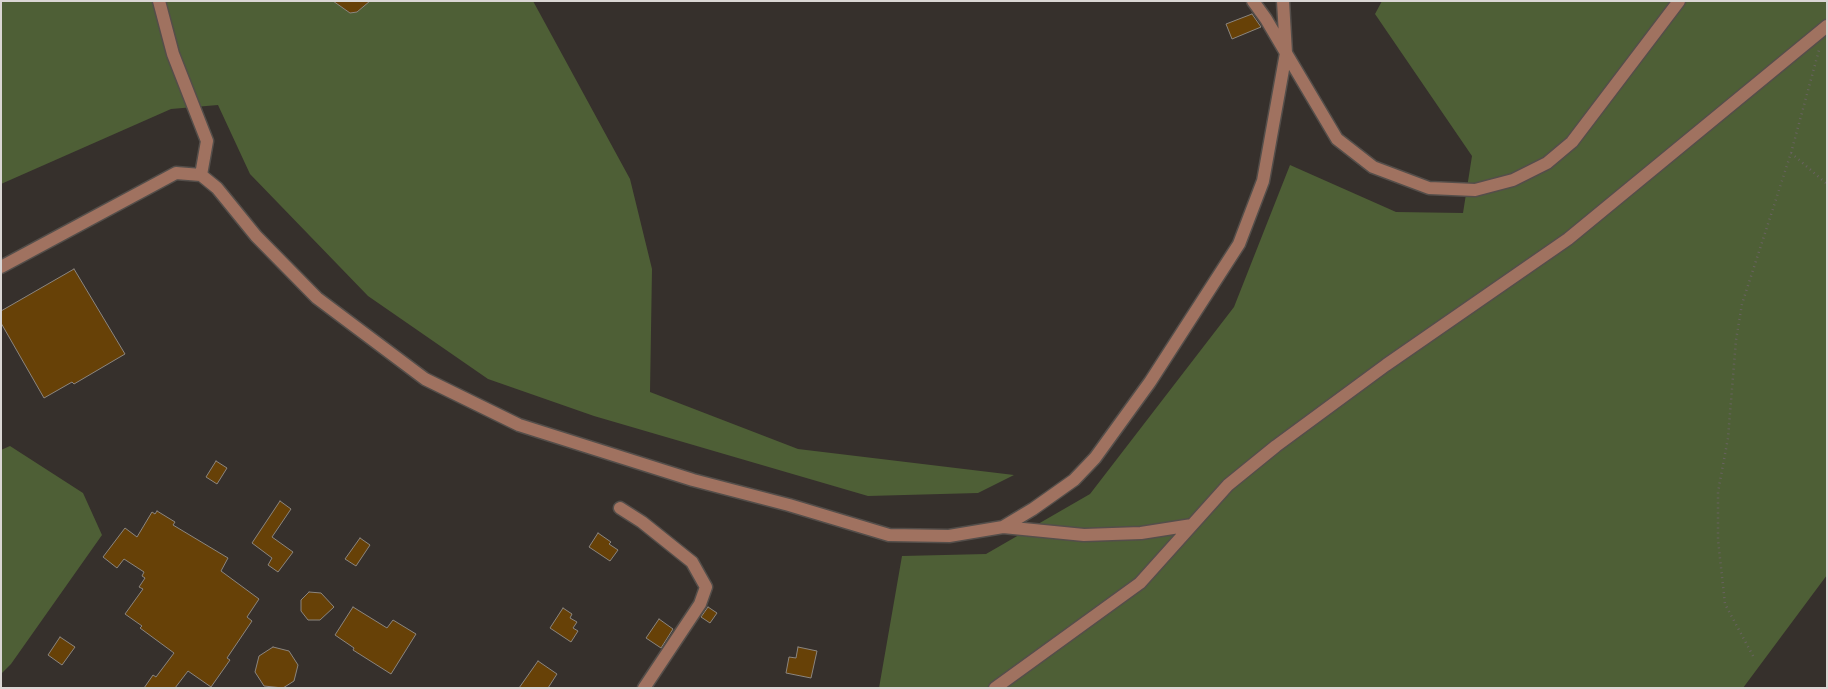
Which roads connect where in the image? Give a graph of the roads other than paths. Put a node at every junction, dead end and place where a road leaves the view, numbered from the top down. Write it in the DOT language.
graph roads {
  1 [pos="159,1"];
  2 [pos="1253,1"];
  3 [pos="1283,1"];
  4 [pos="1679,1"];
  5 [pos="1826,26"];
  6 [pos="1286,53"];
  7 [pos="200,175"];
  8 [pos="1,267"];
  9 [pos="620,508"];
  10 [pos="1192,525"];
  11 [pos="1003,527"];
  12 [pos="644,688"];
  13 [pos="995,688"];
  1 -- 7 [label="street"];
  2 -- 6 [label="street"];
  3 -- 6 [label="street"];
  4 -- 6 [label="street"];
  5 -- 10 [label="street"];
  6 -- 11 [label="street"];
  7 -- 8 [label="street"];
  7 -- 11 [label="street"];
  9 -- 12 [label="street"];
  10 -- 11 [label="street"];
  10 -- 13 [label="street"];
}
